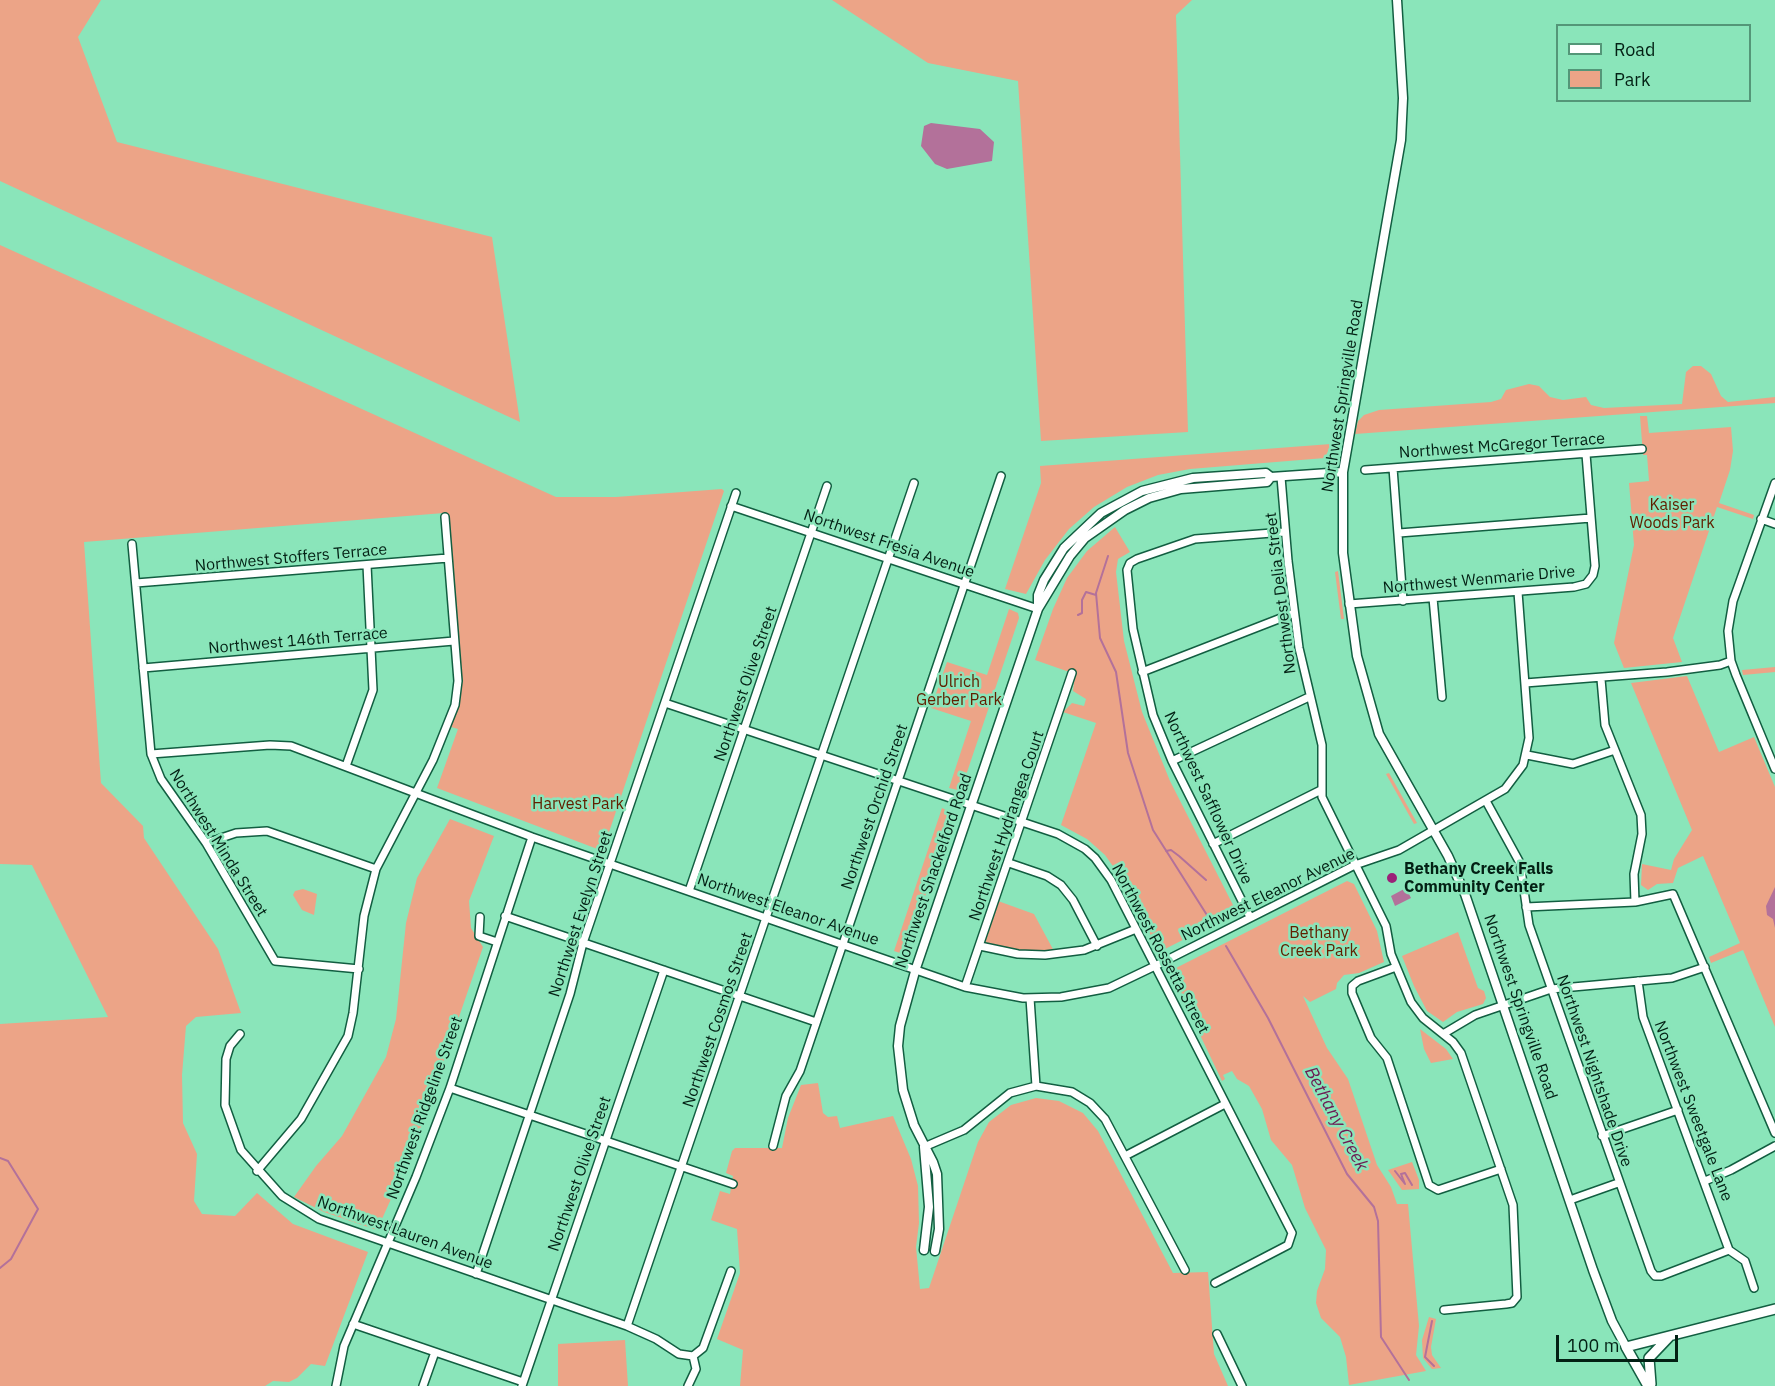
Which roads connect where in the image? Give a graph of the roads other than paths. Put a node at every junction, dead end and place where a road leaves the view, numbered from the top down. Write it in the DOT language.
graph roads {
  1 [pos="1397,0"];
  2 [pos="1641,449"];
  3 [pos="1586,453"];
  4 [pos="1393,468"];
  5 [pos="1365,470"];
  6 [pos="1343,472"];
  7 [pos="1001,476"];
  8 [pos="1281,477"];
  9 [pos="914,483"];
  10 [pos="1775,483"];
  11 [pos="827,486"];
  12 [pos="736,493"];
  13 [pos="731,506"];
  14 [pos="445,517"];
  15 [pos="1591,518"];
  16 [pos="1761,519"];
  17 [pos="1775,525"];
  18 [pos="812,532"];
  19 [pos="1285,532"];
  20 [pos="1399,533"];
  21 [pos="132,544"];
  22 [pos="448,558"];
  23 [pos="888,558"];
  24 [pos="367,565"];
  25 [pos="136,584"];
  26 [pos="965,584"];
  27 [pos="1518,592"];
  28 [pos="1433,598"];
  29 [pos="1403,600"];
  30 [pos="1349,604"];
  31 [pos="1038,609"];
  32 [pos="1294,613"];
  33 [pos="454,641"];
  34 [pos="373,648"];
  35 [pos="1731,661"];
  36 [pos="143,668"];
  37 [pos="1142,672"];
  38 [pos="1072,673"];
  39 [pos="1601,678"];
  40 [pos="1525,683"];
  41 [pos="1309,697"];
  42 [pos="1442,697"];
  43 [pos="665,703"];
  44 [pos="745,730"];
  45 [pos="1615,750"];
  46 [pos="151,754"];
  47 [pos="822,755"];
  48 [pos="1527,755"];
  49 [pos="1172,761"];
  50 [pos="346,766"];
  51 [pos="1775,769"];
  52 [pos="898,780"];
  53 [pos="1321,790"];
  54 [pos="416,792"];
  55 [pos="1485,801"];
  56 [pos="972,806"];
  57 [pos="1022,822"];
  58 [pos="1434,830"];
  59 [pos="532,837"];
  60 [pos="206,843"];
  61 [pos="1213,844"];
  62 [pos="1009,863"];
  63 [pos="610,864"];
  64 [pos="1355,865"];
  65 [pos="376,869"];
  66 [pos="689,891"];
  67 [pos="1635,902"];
  68 [pos="1526,907"];
  69 [pos="505,916"];
  70 [pos="480,917"];
  71 [pos="1250,917"];
  72 [pos="767,918"];
  73 [pos="1136,929"];
  74 [pos="497,942"];
  75 [pos="583,943"];
  76 [pos="842,944"];
  77 [pos="980,946"];
  78 [pos="1097,946"];
  79 [pos="1155,966"];
  80 [pos="1396,967"];
  81 [pos="1705,967"];
  82 [pos="916,968"];
  83 [pos="359,969"];
  84 [pos="664,970"];
  85 [pos="1638,981"];
  86 [pos="965,987"];
  87 [pos="1551,988"];
  88 [pos="741,996"];
  89 [pos="1030,998"];
  90 [pos="1503,1004"];
  91 [pos="816,1022"];
  92 [pos="240,1034"];
  93 [pos="1443,1034"];
  94 [pos="1036,1086"];
  95 [pos="450,1088"];
  96 [pos="1225,1104"];
  97 [pos="1678,1110"];
  98 [pos="529,1115"];
  99 [pos="1775,1133"];
  100 [pos="1602,1136"];
  101 [pos="606,1141"];
  102 [pos="773,1146"];
  103 [pos="1775,1146"];
  104 [pos="924,1147"];
  105 [pos="1125,1156"];
  106 [pos="682,1166"];
  107 [pos="1501,1169"];
  108 [pos="256,1171"];
  109 [pos="1705,1181"];
  110 [pos="1618,1183"];
  111 [pos="733,1184"];
  112 [pos="1570,1200"];
  113 [pos="387,1243"];
  114 [pos="924,1250"];
  115 [pos="1729,1250"];
  116 [pos="935,1251"];
  117 [pos="731,1270"];
  118 [pos="1185,1270"];
  119 [pos="476,1274"];
  120 [pos="1215,1283"];
  121 [pos="1754,1288"];
  122 [pos="551,1300"];
  123 [pos="1775,1309"];
  124 [pos="1444,1310"];
  125 [pos="353,1324"];
  126 [pos="627,1326"];
  127 [pos="1217,1334"];
  128 [pos="1671,1335"];
  129 [pos="1626,1347"];
  130 [pos="435,1352"];
  131 [pos="693,1356"];
  132 [pos="523,1384"];
  133 [pos="336,1386"];
  134 [pos="423,1386"];
  135 [pos="688,1386"];
  136 [pos="1242,1386"];
  137 [pos="1650,1386"];
  1 -- 6 [label="street, Northwest Springville Road"];
  2 -- 3 [label="street, Northwest McGregor Terrace"];
  3 -- 4 [label="street, Northwest McGregor Terrace"];
  3 -- 15 [label="street, Northwest Wenmarie Drive"];
  4 -- 5 [label="street, Northwest McGregor Terrace"];
  4 -- 20 [label="street"];
  6 -- 8 [label="street, Northwest Shackelford Road"];
  6 -- 30 [label="street, Northwest Springville Road"];
  7 -- 26 [label="street, Northwest Orchid Street"];
  8 -- 19 [label="street, Northwest Delia Street"];
  8 -- 31 [label="street, Northwest Shackelford Road"];
  9 -- 23 [label="street, Northwest Cosmos Street"];
  10 -- 16 [label="street"];
  11 -- 18 [label="street, Northwest Olive Street"];
  12 -- 13 [label="street, Northwest Evelyn Street"];
  13 -- 18 [label="street, Northwest Fresia Avenue"];
  13 -- 43 [label="street, Northwest Evelyn Street"];
  14 -- 22 [label="street"];
  15 -- 20 [label="street"];
  15 -- 27 [label="street, Northwest Wenmarie Drive"];
  16 -- 17 [label="street"];
  16 -- 35 [label="street"];
  18 -- 23 [label="street, Northwest Fresia Avenue"];
  18 -- 44 [label="street, Northwest Olive Street"];
  19 -- 32 [label="street, Northwest Delia Street"];
  19 -- 37 [label="street, Northwest Safflower Drive"];
  20 -- 29 [label="street"];
  21 -- 25 [label="street, Northwest Minda Street"];
  22 -- 24 [label="street, Northwest Stoffers Terrace"];
  22 -- 33 [label="street"];
  23 -- 26 [label="street, Northwest Fresia Avenue"];
  23 -- 47 [label="street, Northwest Cosmos Street"];
  24 -- 25 [label="street, Northwest Stoffers Terrace"];
  24 -- 34 [label="street"];
  25 -- 36 [label="street, Northwest Minda Street"];
  26 -- 31 [label="street, Northwest Fresia Avenue"];
  26 -- 52 [label="street, Northwest Orchid Street"];
  27 -- 28 [label="street, Northwest Wenmarie Drive"];
  27 -- 40 [label="street"];
  28 -- 29 [label="street, Northwest Wenmarie Drive"];
  28 -- 42 [label="street"];
  29 -- 30 [label="street, Northwest Wenmarie Drive"];
  30 -- 58 [label="street, Northwest Springville Road"];
  31 -- 56 [label="street, Northwest Shackelford Road"];
  32 -- 37 [label="street"];
  32 -- 41 [label="street, Northwest Delia Street"];
  33 -- 34 [label="street, Northwest 146th Terrace"];
  33 -- 54 [label="street"];
  34 -- 36 [label="street, Northwest 146th Terrace"];
  34 -- 50 [label="street"];
  35 -- 39 [label="street"];
  35 -- 51 [label="street"];
  36 -- 46 [label="street, Northwest Minda Street"];
  37 -- 49 [label="street, Northwest Safflower Drive"];
  38 -- 57 [label="street, Northwest Hydrangea Court"];
  39 -- 40 [label="street"];
  39 -- 45 [label="street"];
  40 -- 48 [label="street"];
  41 -- 49 [label="street"];
  41 -- 53 [label="street, Northwest Delia Street"];
  43 -- 44 [label="street, Northwest Rossetta Street"];
  43 -- 63 [label="street, Northwest Evelyn Street"];
  44 -- 47 [label="street, Northwest Rossetta Street"];
  44 -- 66 [label="street, Northwest Olive Street"];
  45 -- 48 [label="street"];
  45 -- 67 [label="street"];
  46 -- 50 [label="street, Northwest Eleanor Avenue"];
  46 -- 60 [label="street, Northwest Minda Street"];
  47 -- 52 [label="street, Northwest Rossetta Street"];
  47 -- 72 [label="street, Northwest Cosmos Street"];
  48 -- 55 [label="street, Northwest Eleanor Avenue"];
  49 -- 61 [label="street, Northwest Safflower Drive"];
  50 -- 54 [label="street, Northwest Eleanor Avenue"];
  52 -- 56 [label="street, Northwest Rossetta Street"];
  52 -- 76 [label="street, Northwest Orchid Street"];
  53 -- 61 [label="street"];
  53 -- 64 [label="street, Northwest Delia Street"];
  54 -- 59 [label="street, Northwest Eleanor Avenue"];
  54 -- 65 [label="street"];
  55 -- 58 [label="street, Northwest Eleanor Avenue"];
  55 -- 68 [label="street, Northwest Nightshade Drive"];
  56 -- 57 [label="street, Northwest Rossetta Street"];
  56 -- 82 [label="street, Northwest Shackelford Road"];
  57 -- 62 [label="street, Northwest Hydrangea Court"];
  57 -- 73 [label="street, Northwest Rossetta Street"];
  58 -- 64 [label="street, Northwest Eleanor Avenue"];
  58 -- 90 [label="street, Northwest Springville Road"];
  59 -- 63 [label="street, Northwest Eleanor Avenue"];
  59 -- 69 [label="street, Northwest Ridgeline Street"];
  60 -- 65 [label="street"];
  60 -- 83 [label="street, Northwest Minda Street"];
  61 -- 71 [label="street, Northwest Safflower Drive"];
  62 -- 77 [label="street, Northwest Hydrangea Court"];
  62 -- 78 [label="street"];
  63 -- 66 [label="street, Northwest Eleanor Avenue"];
  63 -- 75 [label="street, Northwest Evelyn Street"];
  64 -- 71 [label="street, Northwest Eleanor Avenue"];
  64 -- 80 [label="street, Northwest Delia Street"];
  65 -- 83 [label="street"];
  66 -- 72 [label="street, Northwest Eleanor Avenue"];
  67 -- 68 [label="street"];
  67 -- 81 [label="street"];
  68 -- 87 [label="street, Northwest Nightshade Drive"];
  69 -- 74 [label="street, Northwest Ridgeline Street"];
  69 -- 75 [label="street"];
  70 -- 74 [label="street"];
  71 -- 79 [label="street, Northwest Eleanor Avenue"];
  72 -- 76 [label="street, Northwest Eleanor Avenue"];
  72 -- 88 [label="street, Northwest Cosmos Street"];
  73 -- 78 [label="street"];
  73 -- 79 [label="street, Northwest Rossetta Street"];
  74 -- 95 [label="street, Northwest Ridgeline Street"];
  75 -- 84 [label="street"];
  75 -- 98 [label="street, Northwest Evelyn Street"];
  76 -- 82 [label="street, Northwest Eleanor Avenue"];
  76 -- 91 [label="street, Northwest Orchid Street"];
  77 -- 78 [label="street"];
  77 -- 86 [label="street, Northwest Hydrangea Court"];
  79 -- 89 [label="street, Northwest Eleanor Avenue"];
  79 -- 96 [label="street, Northwest Rossetta Street"];
  80 -- 93 [label="street, Northwest Delia Street"];
  80 -- 107 [label="street"];
  81 -- 85 [label="street"];
  81 -- 99 [label="street"];
  82 -- 86 [label="street, Northwest Eleanor Avenue"];
  82 -- 104 [label="street, Northwest Shackelford Road"];
  83 -- 108 [label="street"];
  84 -- 88 [label="street"];
  84 -- 101 [label="street, Northwest Olive Street"];
  85 -- 87 [label="street"];
  85 -- 97 [label="street, Northwest Sweetgale Lane"];
  86 -- 89 [label="street, Northwest Eleanor Avenue"];
  87 -- 90 [label="street"];
  87 -- 100 [label="street, Northwest Nightshade Drive"];
  88 -- 91 [label="street"];
  88 -- 106 [label="street, Northwest Cosmos Street"];
  89 -- 94 [label="street"];
  90 -- 93 [label="street"];
  90 -- 112 [label="street, Northwest Springville Road"];
  91 -- 102 [label="street, Northwest Orchid Street"];
  92 -- 108 [label="street, Northwest Lauren Avenue"];
  93 -- 107 [label="street, Northwest Delia Street"];
  94 -- 104 [label="street"];
  94 -- 105 [label="street"];
  95 -- 98 [label="street"];
  95 -- 113 [label="street, Northwest Ridgeline Street"];
  96 -- 105 [label="street"];
  96 -- 120 [label="street, Northwest Rossetta Street"];
  97 -- 100 [label="street"];
  97 -- 109 [label="street, Northwest Sweetgale Lane"];
  98 -- 101 [label="street"];
  98 -- 119 [label="street, Northwest Evelyn Street"];
  100 -- 110 [label="street, Northwest Nightshade Drive"];
  101 -- 106 [label="street"];
  101 -- 122 [label="street, Northwest Olive Street"];
  103 -- 109 [label="street"];
  104 -- 114 [label="street, Northwest Shackelford Road"];
  104 -- 116 [label="street, Northwest Shackelford Road"];
  105 -- 118 [label="street"];
  106 -- 111 [label="street"];
  106 -- 126 [label="street, Northwest Cosmos Street"];
  107 -- 124 [label="street, Northwest Delia Street"];
  108 -- 113 [label="street, Northwest Lauren Avenue"];
  109 -- 115 [label="street, Northwest Sweetgale Lane"];
  110 -- 112 [label="street"];
  110 -- 115 [label="street, Northwest Nightshade Drive"];
  112 -- 129 [label="street, Northwest Springville Road"];
  113 -- 119 [label="street, Northwest Lauren Avenue"];
  113 -- 125 [label="street, Northwest Ridgeline Street"];
  115 -- 121 [label="street"];
  117 -- 131 [label="street"];
  119 -- 122 [label="street, Northwest Lauren Avenue"];
  122 -- 126 [label="street, Northwest Lauren Avenue"];
  122 -- 132 [label="street, Northwest Olive Street"];
  123 -- 128 [label="main road"];
  125 -- 130 [label="street"];
  125 -- 133 [label="street, Northwest Ridgeline Street"];
  126 -- 131 [label="street, Northwest Lauren Avenue"];
  127 -- 136 [label="street"];
  128 -- 129 [label="main road"];
  128 -- 137 [label="main road"];
  129 -- 137 [label="main road, Northwest Springville Road"];
  130 -- 132 [label="street"];
  130 -- 134 [label="street"];
  131 -- 135 [label="street"];
}
